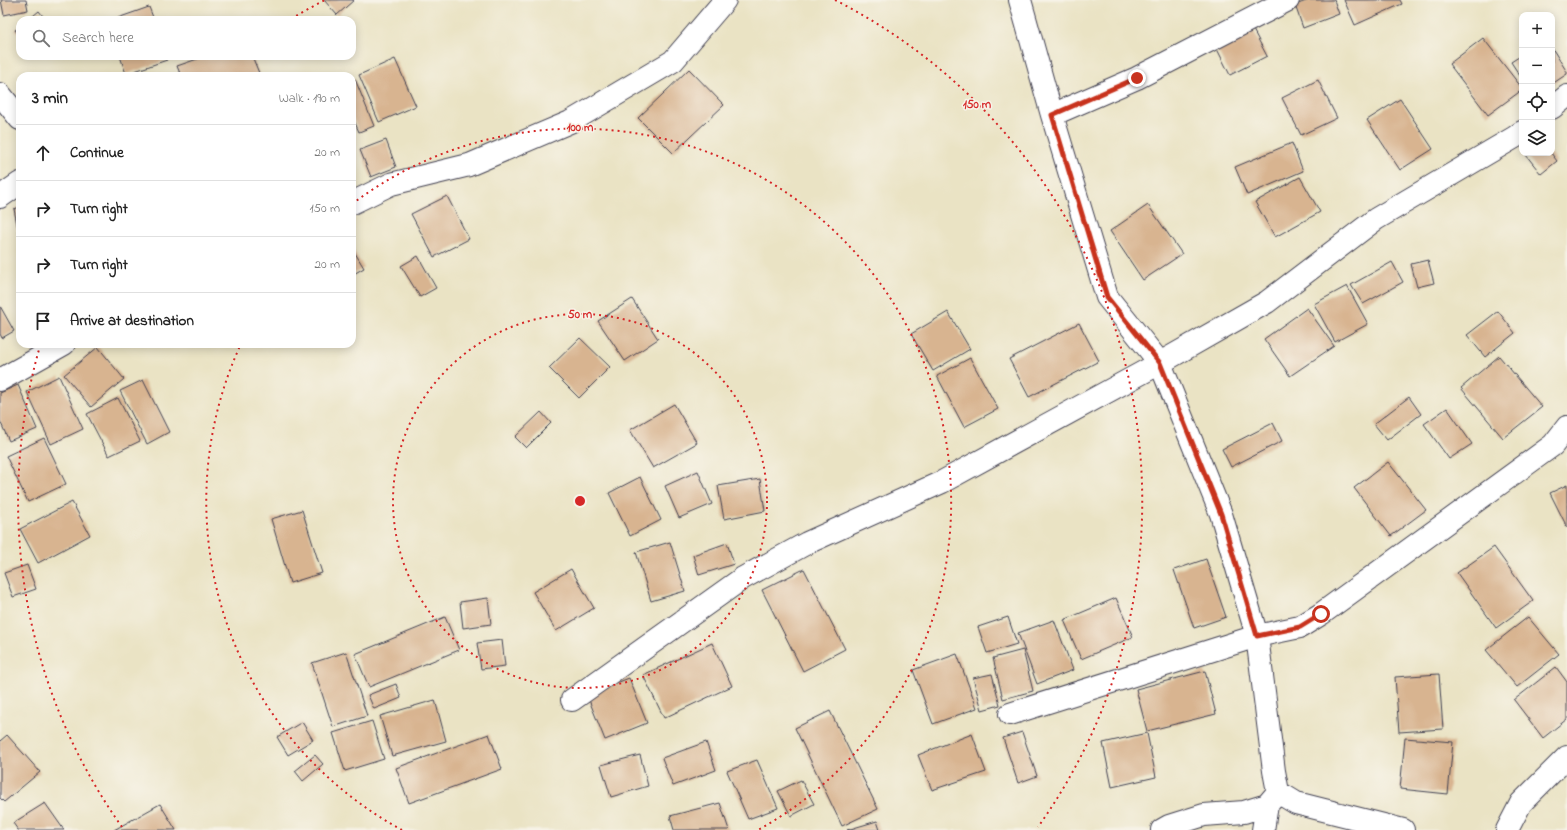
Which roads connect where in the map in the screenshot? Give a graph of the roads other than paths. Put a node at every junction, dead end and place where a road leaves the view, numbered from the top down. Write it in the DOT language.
graph roads {
  1 [pos="725,0"];
  2 [pos="1020,0"];
  3 [pos="1288,0"];
  4 [pos="0,94"];
  5 [pos="1567,96"];
  6 [pos="1555,106"];
  7 [pos="16,114"];
  8 [pos="1052,115"];
  9 [pos="1519,134"];
  10 [pos="16,186"];
  11 [pos="0,197"];
  12 [pos="356,201"];
  13 [pos="57,348"];
  14 [pos="1160,363"];
  15 [pos="0,380"];
  16 [pos="1567,427"];
  17 [pos="1257,636"];
  18 [pos="572,700"];
  19 [pos="1010,714"];
  20 [pos="1567,757"];
  21 [pos="1273,798"];
  22 [pos="1162,830"];
  23 [pos="1263,830"];
  24 [pos="1403,830"];
  25 [pos="1507,830"];
  1 -- 12 [label="street"];
  2 -- 8 [label="street"];
  3 -- 8 [label="street"];
  4 -- 7 [label="street"];
  5 -- 6 [label="street"];
  8 -- 14 [label="street"];
  9 -- 14 [label="street"];
  10 -- 11 [label="street"];
  13 -- 15 [label="street"];
  14 -- 17 [label="street"];
  14 -- 18 [label="street"];
  16 -- 17 [label="street"];
  17 -- 19 [label="street"];
  17 -- 21 [label="street"];
  20 -- 25 [label="street"];
  21 -- 22 [label="street"];
  21 -- 23 [label="street"];
  21 -- 24 [label="street"];
}
